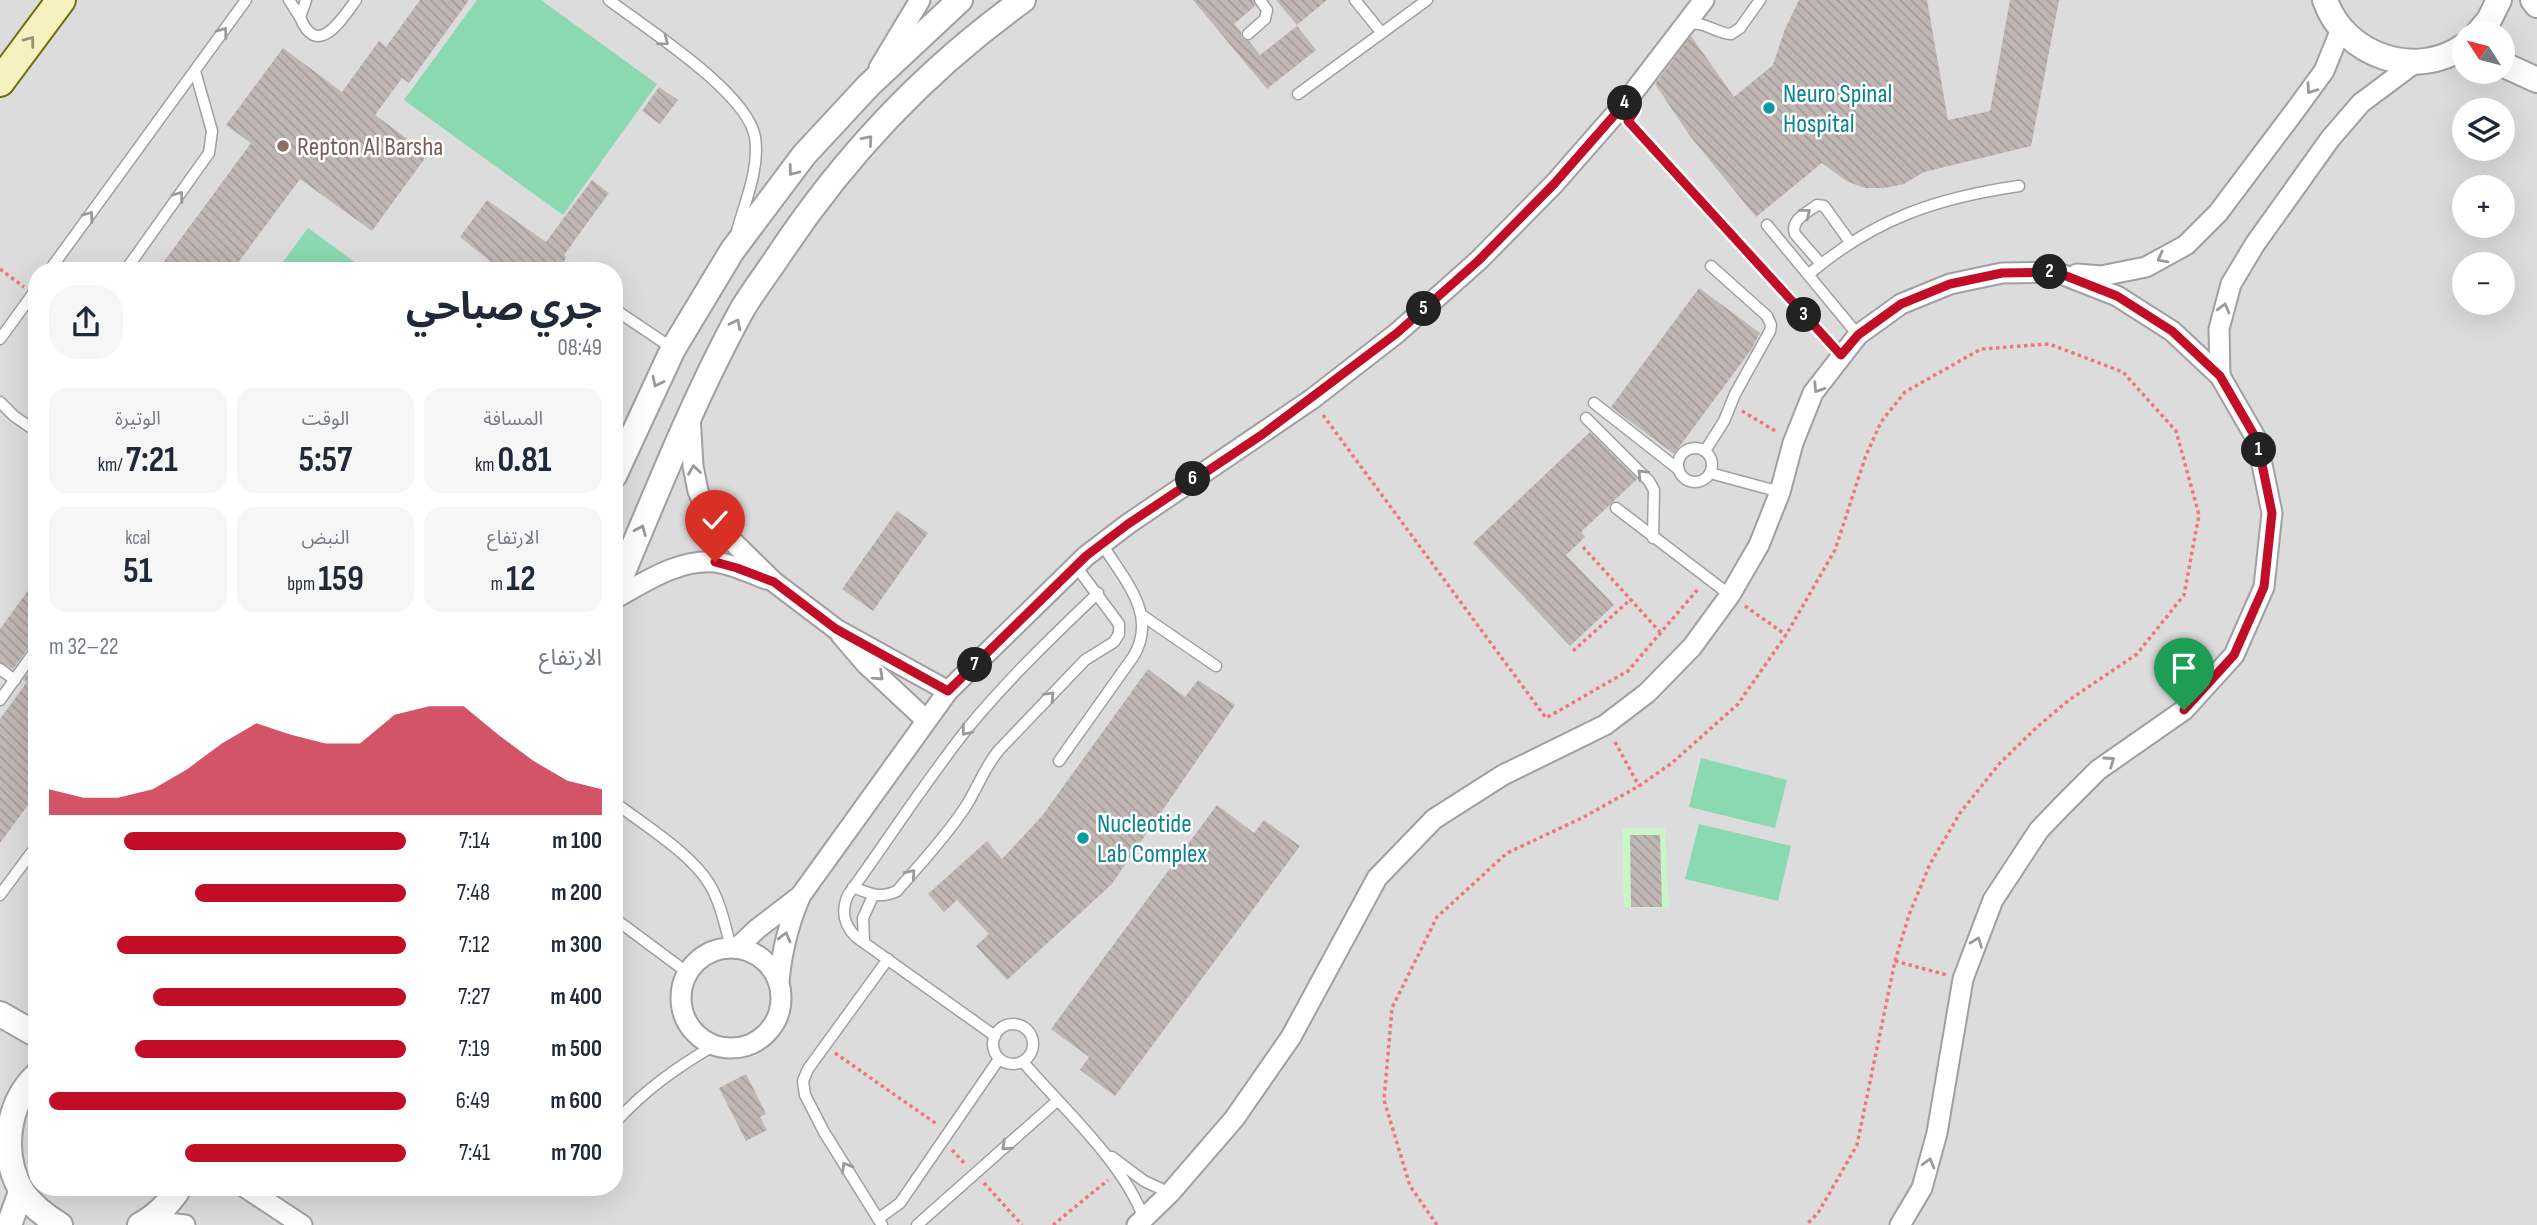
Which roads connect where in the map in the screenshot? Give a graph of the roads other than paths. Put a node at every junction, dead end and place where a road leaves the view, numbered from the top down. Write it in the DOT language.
graph roads {
  1 [pos="61,0"];
  2 [pos="246,0"];
  3 [pos="289,0"];
  4 [pos="306,0"];
  5 [pos="356,0"];
  6 [pos="609,0"];
  7 [pos="920,0"];
  8 [pos="960,0"];
  9 [pos="1261,0"];
  10 [pos="1355,0"];
  11 [pos="1427,0"];
  12 [pos="1705,0"];
  13 [pos="1760,0"];
  14 [pos="2325,0"];
  15 [pos="2499,0"];
  16 [pos="2533,0"];
  17 [pos="1020,1"];
  18 [pos="2537,5"];
  19 [pos="300,17"];
  20 [pos="2488,21"];
  21 [pos="1685,24"];
  22 [pos="1714,28"];
  23 [pos="2341,29"];
  24 [pos="1381,32"];
  25 [pos="1248,34"];
  26 [pos="2452,52"];
  27 [pos="2416,62"];
  28 [pos="2515,70"];
  29 [pos="195,71"];
  30 [pos="2537,80"];
  31 [pos="0,82"];
  32 [pos="869,85"];
  33 [pos="1298,94"];
  34 [pos="2019,186"];
  35 [pos="1767,225"];
  36 [pos="1850,242"];
  37 [pos="732,251"];
  38 [pos="56,262"];
  39 [pos="131,262"];
  40 [pos="1821,264"];
  41 [pos="1711,266"];
  42 [pos="2056,272"];
  43 [pos="1809,274"];
  44 [pos="28,301"];
  45 [pos="623,315"];
  46 [pos="1858,335"];
  47 [pos="0,339"];
  48 [pos="673,349"];
  49 [pos="2220,376"];
  50 [pos="0,402"];
  51 [pos="1594,404"];
  52 [pos="690,414"];
  53 [pos="1586,418"];
  54 [pos="28,426"];
  55 [pos="1705,451"];
  56 [pos="623,457"];
  57 [pos="1678,469"];
  58 [pos="1710,473"];
  59 [pos="1780,492"];
  60 [pos="1616,508"];
  61 [pos="1653,538"];
  62 [pos="1102,544"];
  63 [pos="1075,565"];
  64 [pos="623,572"];
  65 [pos="774,582"];
  66 [pos="1098,593"];
  67 [pos="623,594"];
  68 [pos="1730,595"];
  69 [pos="1143,616"];
  70 [pos="836,629"];
  71 [pos="28,661"];
  72 [pos="1216,666"];
  73 [pos="0,669"];
  74 [pos="15,680"];
  75 [pos="948,691"];
  76 [pos="0,700"];
  77 [pos="926,720"];
  78 [pos="1059,761"];
  79 [pos="623,809"];
  80 [pos="28,857"];
  81 [pos="853,887"];
  82 [pos="0,895"];
  83 [pos="801,895"];
  84 [pos="873,896"];
  85 [pos="623,925"];
  86 [pos="864,942"];
  87 [pos="734,948"];
  88 [pos="888,959"];
  89 [pos="688,972"];
  90 [pos="779,981"];
  91 [pos="0,1014"];
  92 [pos="28,1030"];
  93 [pos="995,1036"];
  94 [pos="713,1046"];
  95 [pos="999,1059"];
  96 [pos="1023,1062"];
  97 [pos="28,1086"];
  98 [pos="1057,1101"];
  99 [pos="5,1113"];
  100 [pos="623,1114"];
  101 [pos="1098,1146"];
  102 [pos="21,1192"];
  103 [pos="1170,1193"];
  104 [pos="174,1196"];
  105 [pos="258,1196"];
  106 [pos="880,1222"];
  107 [pos="1140,1222"];
  108 [pos="144,1223"];
  109 [pos="9,1225"];
  110 [pos="60,1225"];
  111 [pos="185,1225"];
  112 [pos="302,1225"];
  113 [pos="917,1225"];
  114 [pos="1900,1225"];
  31 -- 1 [label="main road, one-way"];
  29 -- 2 [label="lane, one-way"];
  3 -- 19 [label="lane"];
  4 -- 19 [label="lane"];
  5 -- 19 [label="lane"];
  6 -- 37 [label="lane, one-way"];
  7 -- 32 [label="street"];
  8 -- 32 [label="street"];
  9 -- 25 [label="lane"];
  10 -- 24 [label="lane"];
  11 -- 24 [label="lane"];
  12 -- 21 [label="street"];
  12 -- 22 [label="lane"];
  13 -- 22 [label="lane"];
  14 -- 23 [label="street"];
  15 -- 20 [label="street"];
  16 -- 18 [label="street"];
  52 -- 17 [label="street, one-way"];
  21 -- 22 [label="lane"];
  21 -- 62 [label="street"];
  23 -- 27 [label="street"];
  23 -- 42 [label="street, one-way"];
  24 -- 33 [label="lane"];
  26 -- 27 [label="street"];
  49 -- 27 [label="street, one-way"];
  28 -- 30 [label="street"];
  38 -- 29 [label="lane, one-way"];
  39 -- 29 [label="lane, one-way"];
  32 -- 37 [label="street, one-way"];
  34 -- 36 [label="lane"];
  35 -- 43 [label="lane"];
  36 -- 40 [label="lane"];
  40 -- 36 [label="lane, one-way"];
  37 -- 48 [label="street"];
  40 -- 43 [label="lane"];
  41 -- 55 [label="lane"];
  42 -- 46 [label="street"];
  42 -- 49 [label="street"];
  43 -- 46 [label="lane"];
  44 -- 47 [label="lane"];
  45 -- 48 [label="lane"];
  46 -- 59 [label="street, one-way"];
  48 -- 56 [label="street, one-way"];
  114 -- 49 [label="street, one-way"];
  50 -- 54 [label="lane"];
  51 -- 57 [label="lane"];
  64 -- 52 [label="street, one-way"];
  65 -- 52 [label="street, one-way"];
  61 -- 53 [label="lane, one-way"];
  55 -- 57 [label="lane"];
  55 -- 58 [label="lane"];
  57 -- 58 [label="lane"];
  58 -- 59 [label="lane"];
  59 -- 68 [label="street"];
  60 -- 61 [label="lane"];
  61 -- 68 [label="lane"];
  62 -- 63 [label="street"];
  62 -- 69 [label="lane"];
  63 -- 66 [label="lane"];
  63 -- 75 [label="street"];
  65 -- 67 [label="street"];
  65 -- 70 [label="street"];
  66 -- 81 [label="lane, one-way"];
  84 -- 66 [label="lane, one-way"];
  68 -- 103 [label="street"];
  69 -- 72 [label="lane"];
  69 -- 78 [label="lane"];
  70 -- 75 [label="street"];
  70 -- 77 [label="street, one-way"];
  71 -- 74 [label="lane"];
  73 -- 74 [label="lane"];
  74 -- 76 [label="lane"];
  75 -- 77 [label="street"];
  77 -- 83 [label="street"];
  79 -- 87 [label="lane"];
  80 -- 82 [label="lane"];
  81 -- 84 [label="lane"];
  81 -- 86 [label="lane"];
  83 -- 87 [label="street"];
  90 -- 83 [label="street, one-way"];
  84 -- 86 [label="lane"];
  85 -- 89 [label="lane"];
  86 -- 88 [label="lane"];
  87 -- 89 [label="street"];
  87 -- 90 [label="street"];
  88 -- 93 [label="lane"];
  106 -- 88 [label="lane, one-way"];
  89 -- 94 [label="street"];
  90 -- 94 [label="street"];
  91 -- 92 [label="street"];
  93 -- 95 [label="lane"];
  93 -- 96 [label="lane"];
  94 -- 100 [label="lane"];
  95 -- 96 [label="lane"];
  95 -- 106 [label="lane"];
  96 -- 98 [label="lane"];
  97 -- 99 [label="street"];
  98 -- 101 [label="lane"];
  98 -- 113 [label="lane, one-way"];
  99 -- 102 [label="street"];
  101 -- 103 [label="lane"];
  101 -- 107 [label="lane"];
  102 -- 109 [label="street"];
  102 -- 110 [label="street"];
  103 -- 107 [label="street"];
  104 -- 108 [label="street"];
  105 -- 112 [label="street"];
  108 -- 111 [label="street"];
}
